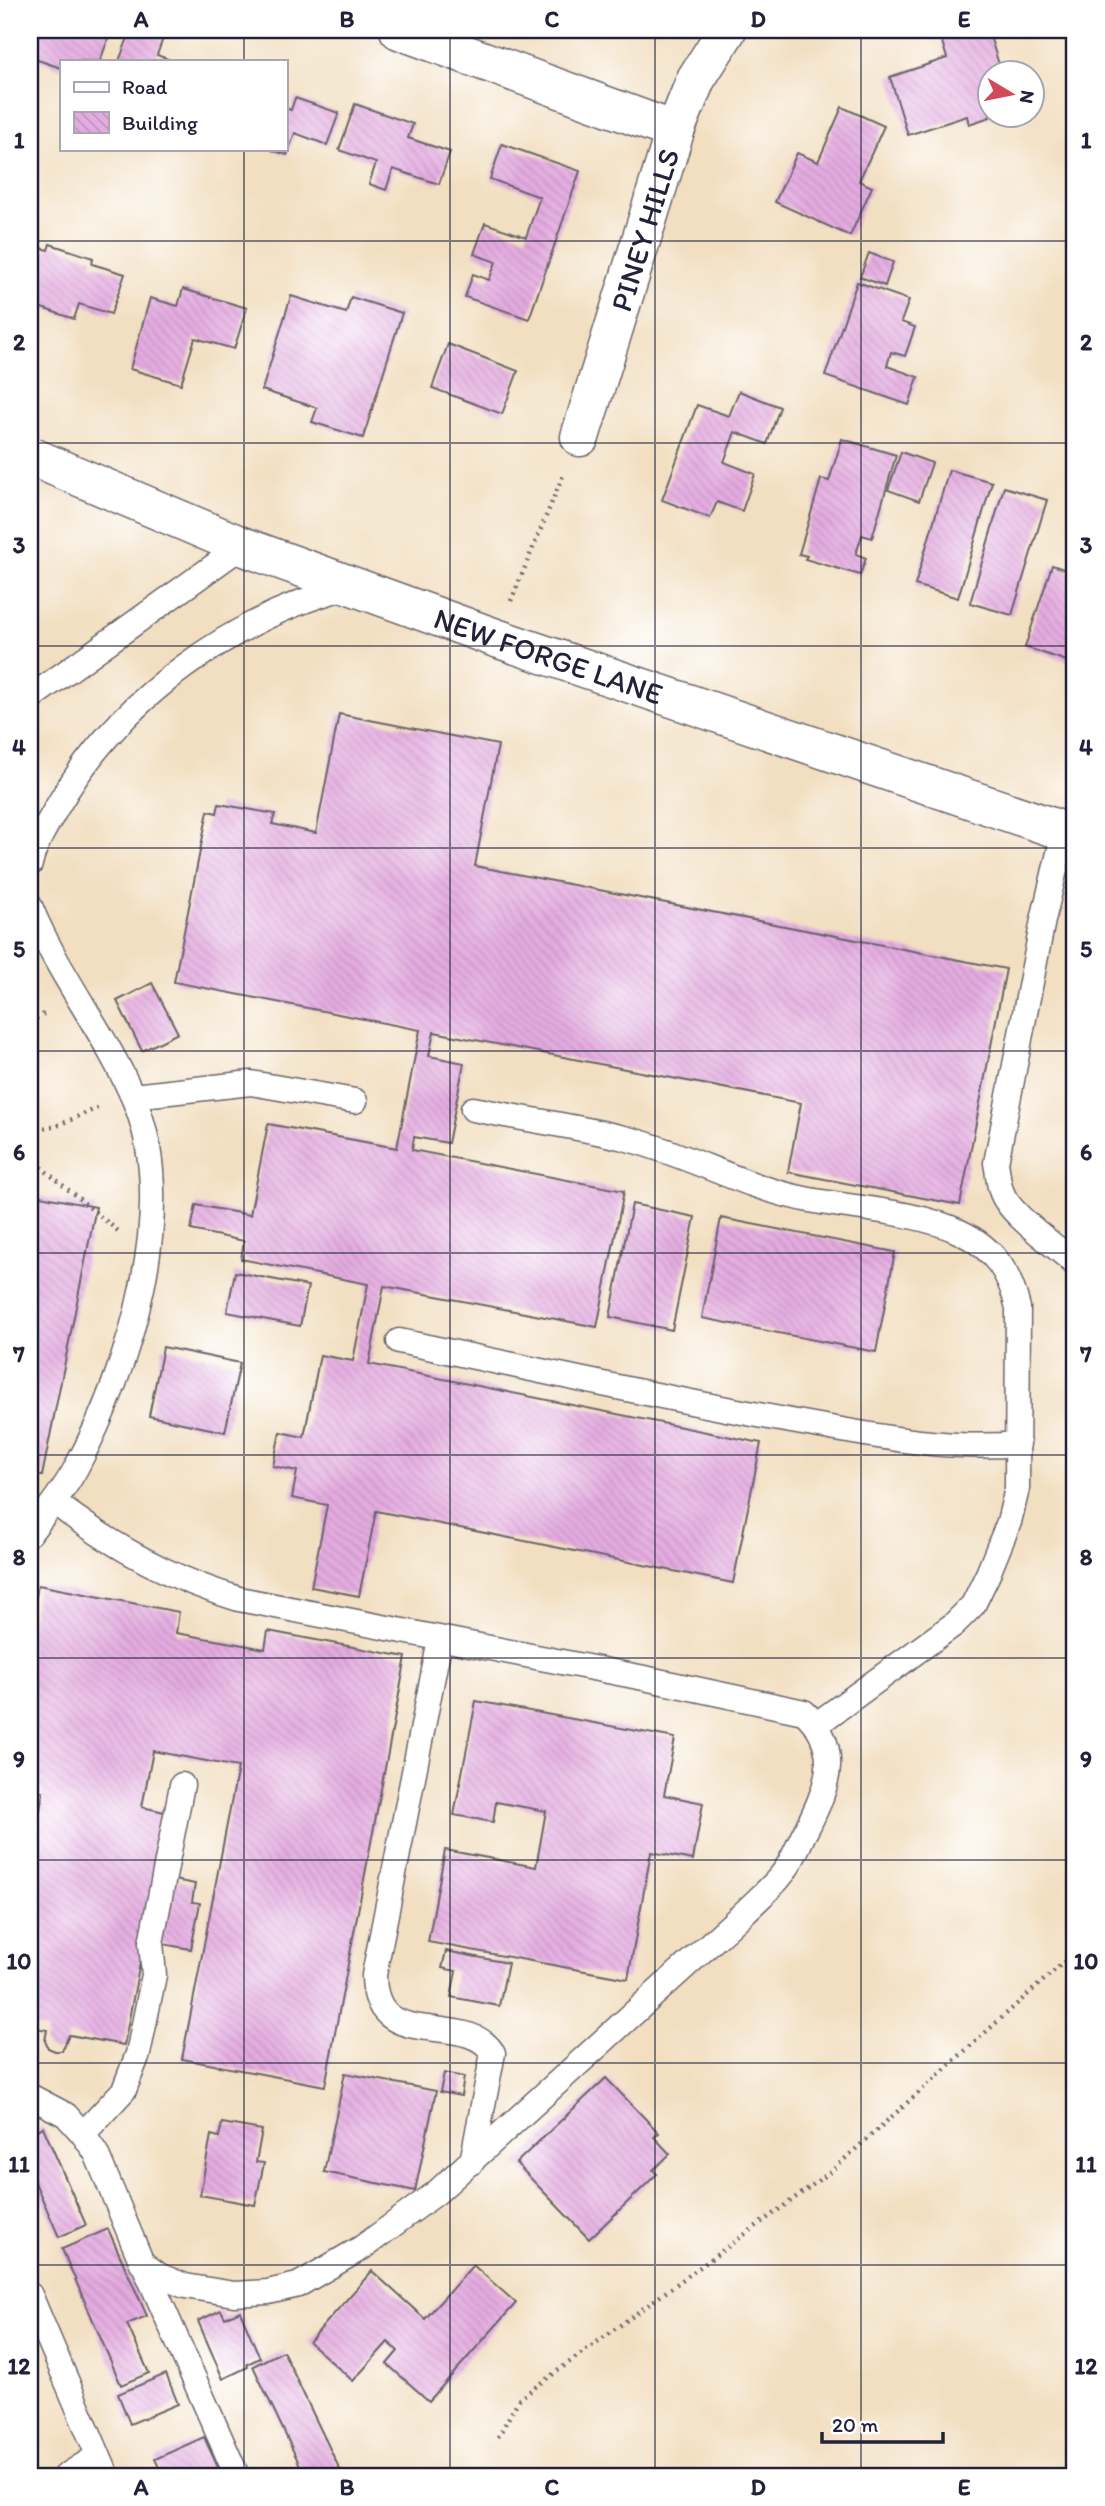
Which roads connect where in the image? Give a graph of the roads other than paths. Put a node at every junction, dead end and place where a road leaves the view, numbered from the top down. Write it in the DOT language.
graph roads {
  1 [pos="399,30"];
  2 [pos="727,30"];
  3 [pos="675,131"];
  4 [pos="580,437"];
  5 [pos="30,456"];
  6 [pos="242,546"];
  7 [pos="352,586"];
  8 [pos="30,698"];
  9 [pos="1070,833"];
  10 [pos="30,864"];
  11 [pos="30,906"];
  12 [pos="133,1096"];
  13 [pos="355,1101"];
  14 [pos="473,1109"];
  15 [pos="1075,1264"];
  16 [pos="399,1341"];
  17 [pos="1018,1444"];
  18 [pos="54,1502"];
  19 [pos="31,1528"];
  20 [pos="440,1640"];
  21 [pos="817,1724"];
  22 [pos="182,1785"];
  23 [pos="30,2096"];
  24 [pos="83,2134"];
  25 [pos="472,2162"];
  26 [pos="142,2263"];
  27 [pos="30,2295"];
  28 [pos="103,2466"];
  29 [pos="65,2476"];
  30 [pos="237,2476"];
  1 -- 3 [label="street"];
  2 -- 3 [label="street, PINEY HILLS"];
  3 -- 4 [label="street, PINEY HILLS"];
  5 -- 6 [label="street, NEW FORGE LANE"];
  6 -- 7 [label="street, NEW FORGE LANE"];
  6 -- 8 [label="lane"];
  7 -- 9 [label="street, NEW FORGE LANE"];
  7 -- 10 [label="lane"];
  9 -- 15 [label="lane"];
  11 -- 12 [label="lane"];
  12 -- 13 [label="lane"];
  12 -- 18 [label="lane"];
  14 -- 17 [label="lane"];
  16 -- 17 [label="lane"];
  17 -- 21 [label="lane"];
  18 -- 19 [label="lane"];
  18 -- 20 [label="lane"];
  20 -- 21 [label="lane"];
  20 -- 25 [label="lane"];
  21 -- 25 [label="lane"];
  22 -- 24 [label="lane"];
  23 -- 24 [label="lane"];
  24 -- 26 [label="lane"];
  25 -- 26 [label="lane"];
  26 -- 30 [label="lane"];
  27 -- 28 [label="lane"];
  28 -- 29 [label="lane"];
}
